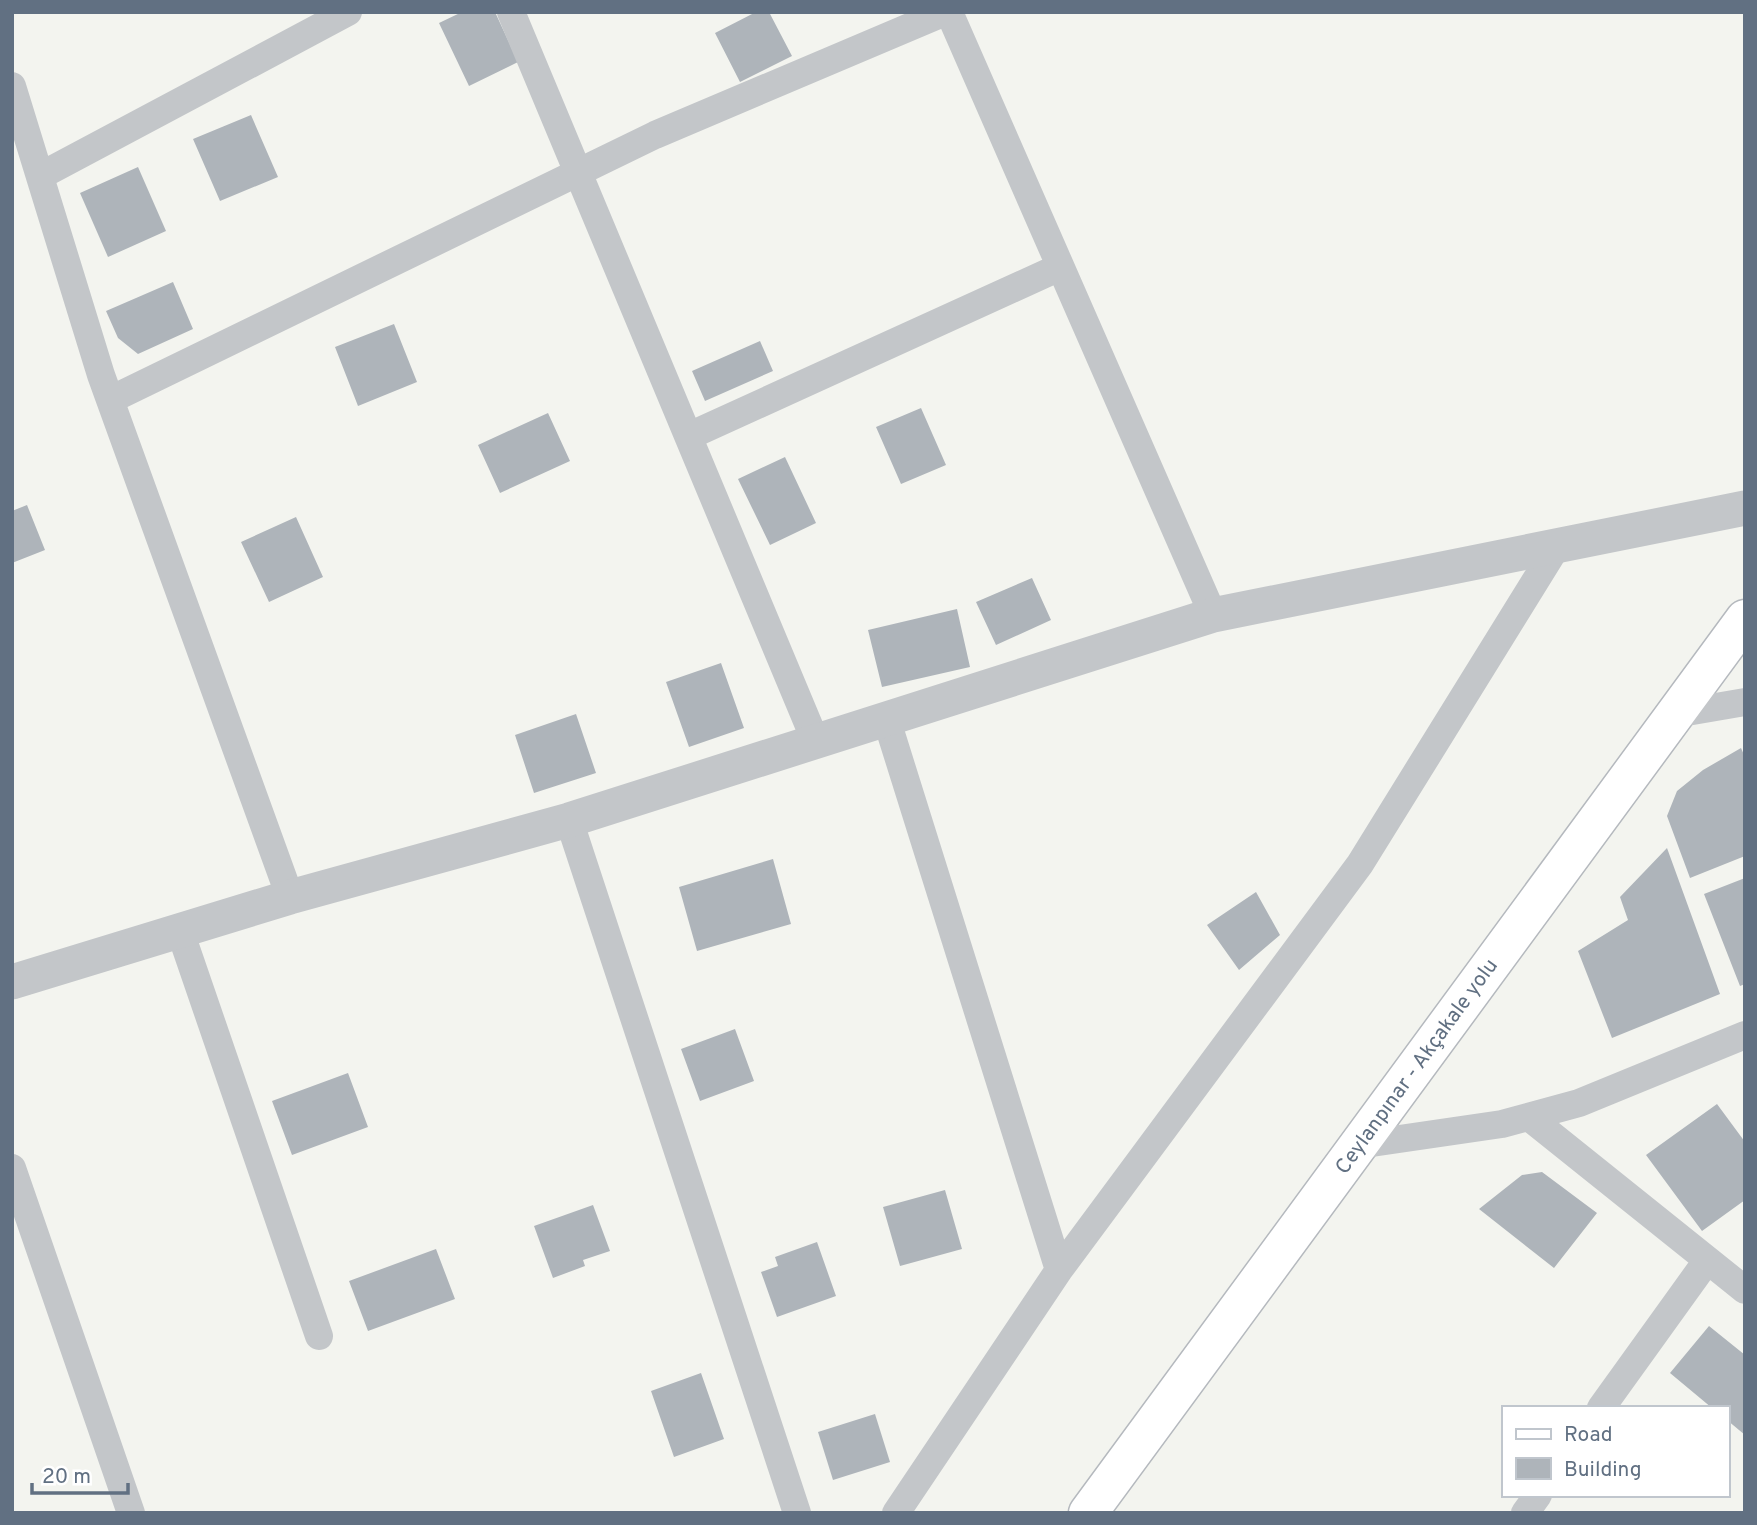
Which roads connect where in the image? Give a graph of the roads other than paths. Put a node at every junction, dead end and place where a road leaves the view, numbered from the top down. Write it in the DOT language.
graph roads {
  1 [pos="348,12"];
  2 [pos="512,12"];
  3 [pos="947,12"];
  4 [pos="12,86"];
  5 [pos="578,173"];
  6 [pos="40,176"];
  7 [pos="1060,267"];
  8 [pos="110,400"];
  9 [pos="689,436"];
  10 [pos="1745,508"];
  11 [pos="1557,546"];
  12 [pos="1213,615"];
  13 [pos="1745,620"];
  14 [pos="1745,702"];
  15 [pos="1675,714"];
  16 [pos="887,721"];
  17 [pos="814,740"];
  18 [pos="569,820"];
  19 [pos="289,897"];
  20 [pos="180,931"];
  21 [pos="12,982"];
  22 [pos="1745,1035"];
  23 [pos="1529,1116"];
  24 [pos="1358,1145"];
  25 [pos="12,1168"];
  26 [pos="1706,1262"];
  27 [pos="1059,1270"];
  28 [pos="1745,1290"];
  29 [pos="319,1336"];
  30 [pos="1602,1406"];
  31 [pos="1537,1497"];
  32 [pos="131,1513"];
  33 [pos="797,1513"];
  34 [pos="896,1513"];
  35 [pos="1088,1513"];
  36 [pos="1525,1513"];
  1 -- 6 [label="street"];
  2 -- 5 [label="street"];
  3 -- 5 [label="street"];
  3 -- 7 [label="street"];
  4 -- 6 [label="street"];
  5 -- 8 [label="street"];
  5 -- 9 [label="street"];
  6 -- 8 [label="street"];
  7 -- 9 [label="street"];
  7 -- 12 [label="street"];
  8 -- 19 [label="street"];
  9 -- 17 [label="street"];
  10 -- 11 [label="street"];
  11 -- 12 [label="street"];
  11 -- 27 [label="street"];
  12 -- 16 [label="street"];
  13 -- 15 [label="main road, Ceylanpınar - Akçakale yolu"];
  14 -- 15 [label="street"];
  15 -- 24 [label="main road, Ceylanpınar - Akçakale yolu"];
  16 -- 17 [label="street"];
  16 -- 27 [label="street"];
  17 -- 18 [label="street"];
  18 -- 19 [label="street"];
  18 -- 33 [label="street"];
  19 -- 20 [label="street"];
  20 -- 21 [label="street"];
  20 -- 29 [label="street"];
  22 -- 23 [label="street"];
  23 -- 24 [label="street"];
  23 -- 26 [label="street"];
  24 -- 35 [label="main road, Ceylanpınar - Akçakale yolu"];
  25 -- 32 [label="street"];
  26 -- 28 [label="street"];
  26 -- 30 [label="street"];
  27 -- 34 [label="street"];
  31 -- 36 [label="street"];
}
